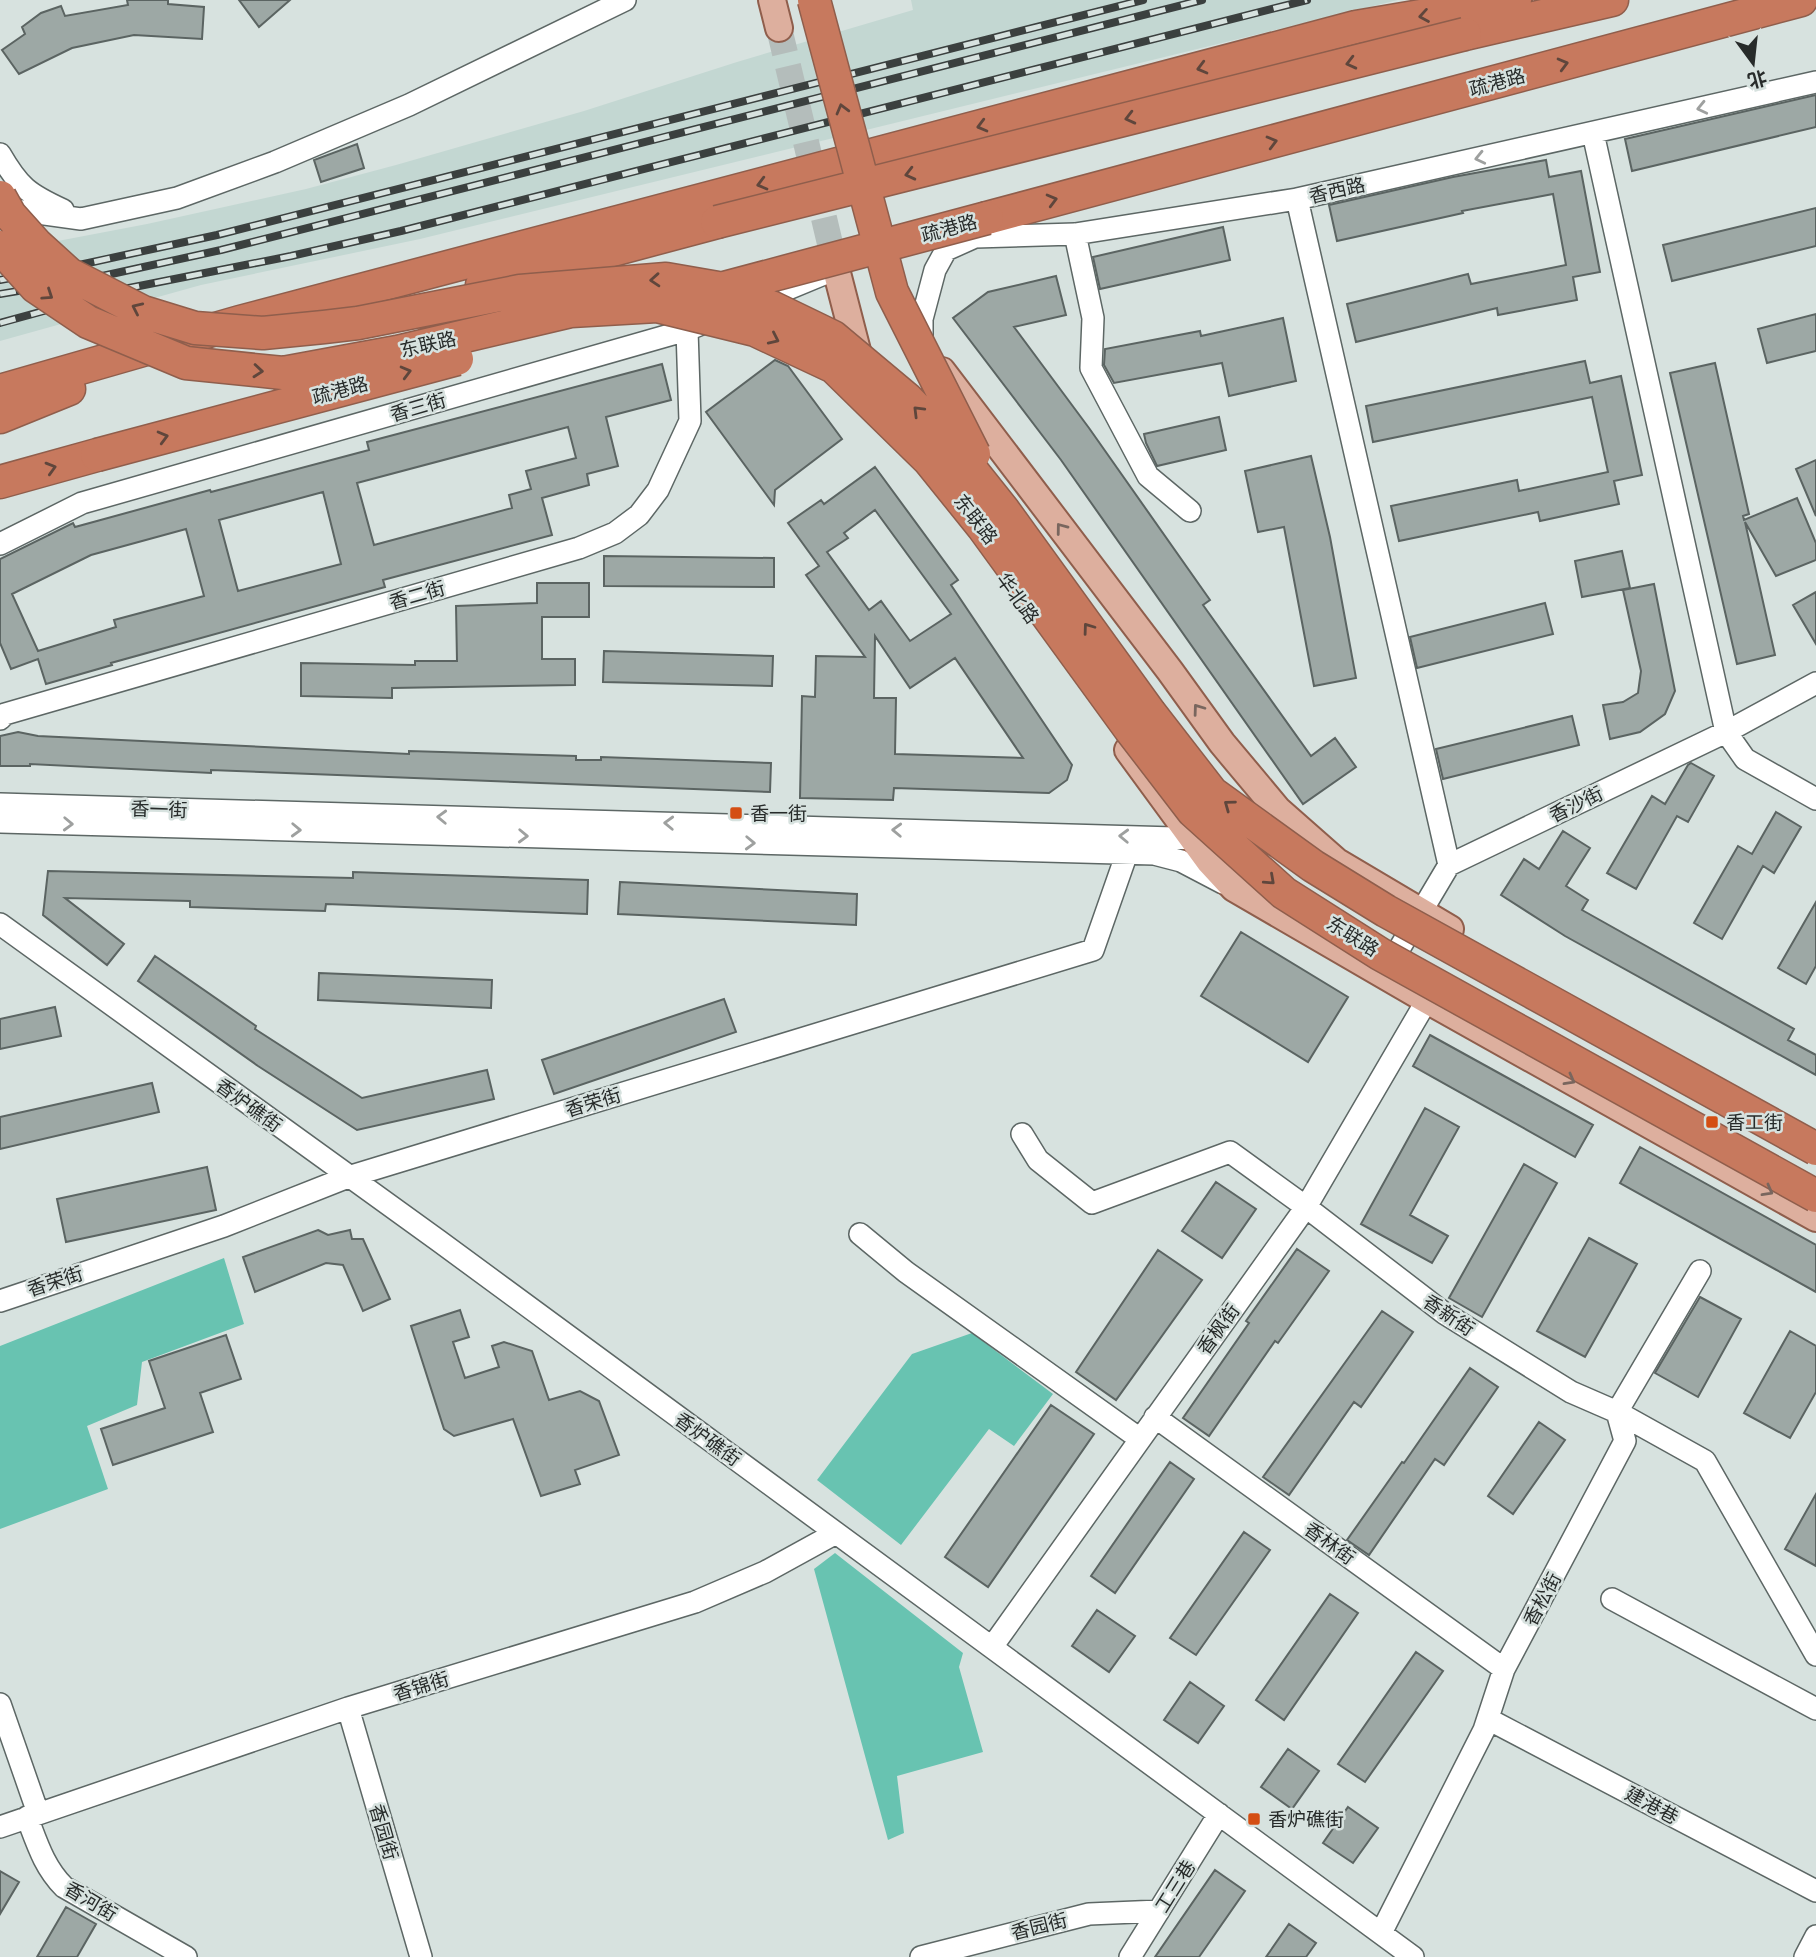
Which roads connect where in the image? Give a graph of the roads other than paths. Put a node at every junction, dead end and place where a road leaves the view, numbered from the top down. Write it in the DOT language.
graph roads {
  1 [pos="625,0"];
  2 [pos="772,0"];
  3 [pos="1515,0"];
  4 [pos="1612,0"];
  5 [pos="1801,0"];
  6 [pos="825,6"];
  7 [pos="1753,13"];
  8 [pos="1816,16"];
  9 [pos="779,28"];
  10 [pos="1816,82"];
  11 [pos="1593,133"];
  12 [pos="0,154"];
  13 [pos="0,197"];
  14 [pos="1297,199"];
  15 [pos="0,208"];
  16 [pos="81,219"];
  17 [pos="1075,234"];
  18 [pos="0,247"];
  19 [pos="896,260"];
  20 [pos="836,269"];
  21 [pos="240,322"];
  22 [pos="324,327"];
  23 [pos="687,330"];
  24 [pos="922,339"];
  25 [pos="0,391"];
  26 [pos="0,417"];
  27 [pos="1,483"];
  28 [pos="1004,511"];
  29 [pos="1190,511"];
  30 [pos="0,544"];
  31 [pos="1816,683"];
  32 [pos="2,713"];
  33 [pos="1726,732"];
  34 [pos="1816,799"];
  35 [pos="0,804"];
  36 [pos="0,822"];
  37 [pos="1192,838"];
  38 [pos="1324,852"];
  39 [pos="1127,853"];
  40 [pos="1449,865"];
  41 [pos="1234,888"];
  42 [pos="1422,913"];
  43 [pos="0,924"];
  44 [pos="1383,976"];
  45 [pos="1427,1000"];
  46 [pos="1816,1131"];
  47 [pos="1022,1134"];
  48 [pos="1816,1149"];
  49 [pos="348,1177"];
  50 [pos="1816,1196"];
  51 [pos="1306,1207"];
  52 [pos="1816,1218"];
  53 [pos="860,1234"];
  54 [pos="1700,1272"];
  55 [pos="0,1300"];
  56 [pos="1617,1412"];
  57 [pos="1155,1418"];
  58 [pos="1140,1439"];
  59 [pos="836,1533"];
  60 [pos="1612,1600"];
  61 [pos="992,1647"];
  62 [pos="1816,1655"];
  63 [pos="1504,1669"];
  64 [pos="0,1704"];
  65 [pos="348,1708"];
  66 [pos="1816,1709"];
  67 [pos="1488,1719"];
  68 [pos="1219,1814"];
  69 [pos="33,1815"];
  70 [pos="0,1827"];
  71 [pos="1816,1891"];
  72 [pos="1159,1911"];
  73 [pos="1381,1933"];
  74 [pos="1816,1936"];
  75 [pos="186,1957"];
  76 [pos="421,1957"];
  77 [pos="921,1957"];
  78 [pos="1130,1957"];
  79 [pos="1413,1957"];
  80 [pos="1805,1957"];
  1 -- 16 [label="street"];
  2 -- 9 [label="main road"];
  3 -- 21 [label="highway, one-way"];
  4 -- 22 [label="highway, one-way, bridge"];
  5 -- 7 [label="highway, 疏港路"];
  28 -- 6 [label="highway, one-way, bridge"];
  7 -- 8 [label="highway"];
  27 -- 7 [label="highway, 疏港路, one-way, bridge"];
  10 -- 11 [label="street, 香西路, one-way"];
  11 -- 14 [label="street, 香西路, one-way"];
  11 -- 33 [label="street"];
  12 -- 16 [label="street"];
  22 -- 13 [label="highway, 东联路, one-way, bridge"];
  14 -- 17 [label="street, 香西路"];
  14 -- 40 [label="street"];
  15 -- 16 [label="street"];
  17 -- 24 [label="street, 香西路"];
  17 -- 29 [label="street"];
  18 -- 50 [label="highway, 东联路, one-way, bridge"];
  19 -- 24 [label="main road"];
  20 -- 23 [label="street, 香三街"];
  20 -- 37 [label="main road, 华北路"];
  21 -- 25 [label="highway"];
  21 -- 26 [label="highway"];
  28 -- 22 [label="highway, 东联路, one-way, bridge"];
  23 -- 30 [label="street, 香三街"];
  23 -- 32 [label="street, 香二街"];
  38 -- 24 [label="main road, one-way"];
  48 -- 28 [label="highway, 东联路, one-way, bridge"];
  31 -- 33 [label="street, 香沙街"];
  33 -- 34 [label="street"];
  33 -- 40 [label="street, 香沙街"];
  37 -- 35 [label="street, 香一街, one-way"];
  36 -- 39 [label="street, 香一街, one-way"];
  37 -- 38 [label="street, 香一街"];
  37 -- 41 [label="main road, 华北路"];
  38 -- 42 [label="main road"];
  39 -- 41 [label="street, 香一街"];
  39 -- 49 [label="street, 香荣街"];
  40 -- 42 [label="street"];
  41 -- 44 [label="main road, 华北路"];
  42 -- 44 [label="street"];
  42 -- 46 [label="main road"];
  43 -- 49 [label="street, 香炉礁街"];
  44 -- 45 [label="main road, 华北路"];
  45 -- 51 [label="street, 香枫街"];
  45 -- 52 [label="main road, 华北路, one-way"];
  47 -- 51 [label="street, 香新街"];
  49 -- 55 [label="street, 香荣街"];
  49 -- 59 [label="street, 香炉礁街"];
  51 -- 56 [label="street, 香新街"];
  51 -- 57 [label="street, 香枫街"];
  53 -- 58 [label="street"];
  54 -- 56 [label="street"];
  56 -- 62 [label="street, 香新街"];
  56 -- 63 [label="street, 香松街"];
  57 -- 58 [label="street, 香枫街"];
  57 -- 63 [label="street, 香林街"];
  58 -- 61 [label="street, 香枫街"];
  59 -- 61 [label="street, 香炉礁街"];
  59 -- 65 [label="street, 香锦街"];
  60 -- 66 [label="street"];
  61 -- 68 [label="street, 香炉礁街"];
  63 -- 67 [label="street, 香松街"];
  64 -- 69 [label="street, 香河街"];
  65 -- 69 [label="street, 香锦街"];
  65 -- 76 [label="street, 香园街"];
  67 -- 71 [label="street, 建港巷"];
  67 -- 73 [label="street, 香松街"];
  68 -- 72 [label="street, 工三巷"];
  68 -- 73 [label="street, 香炉礁街"];
  69 -- 70 [label="street, 香锦街"];
  69 -- 75 [label="street, 香河街"];
  72 -- 77 [label="street, 香园街"];
  72 -- 78 [label="street, 工三巷"];
  73 -- 79 [label="street, 香炉礁街"];
  74 -- 80 [label="street"];
}
